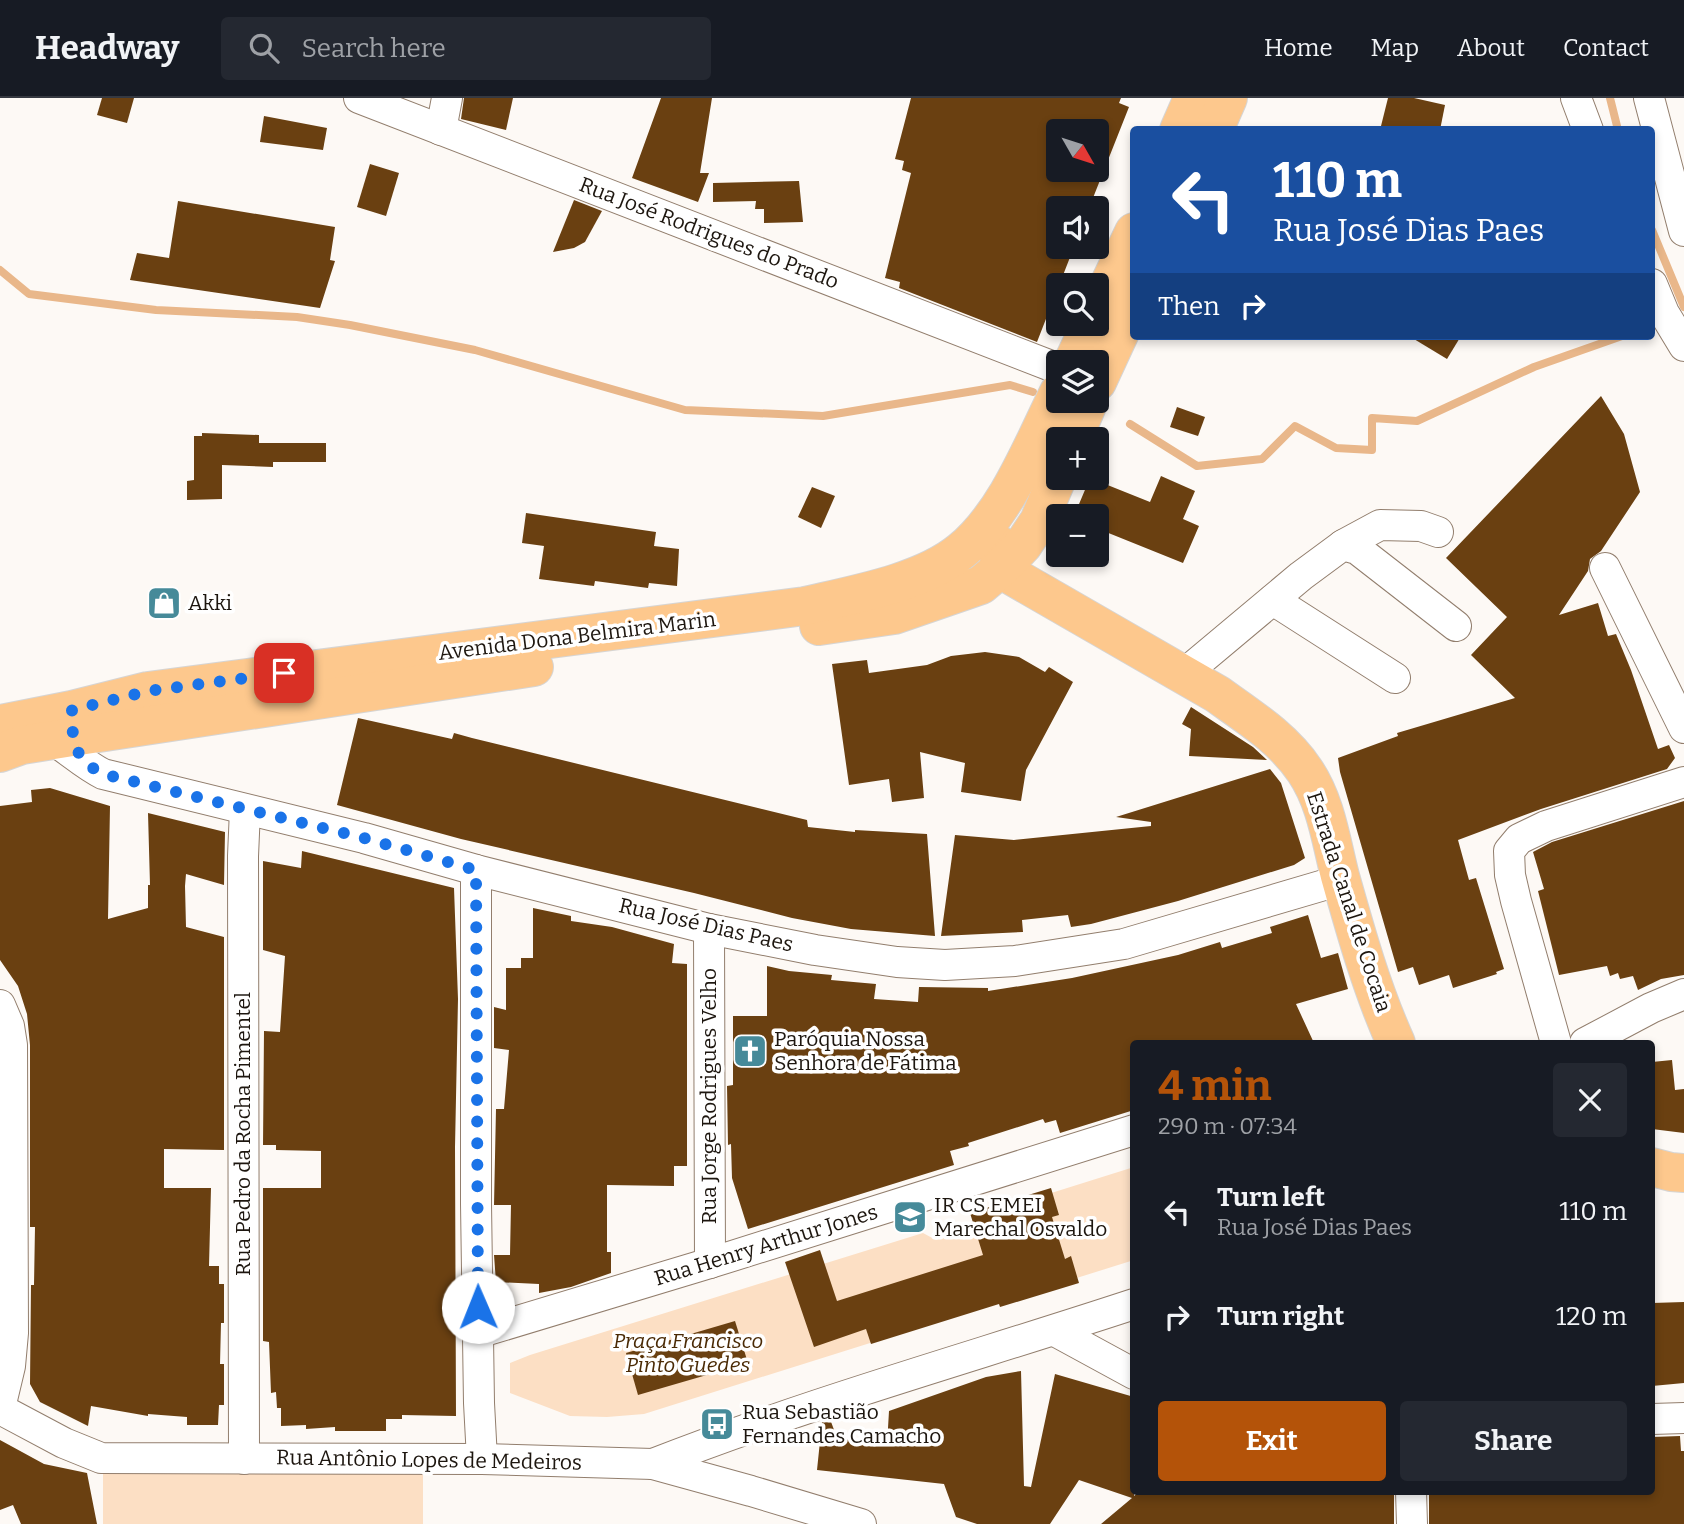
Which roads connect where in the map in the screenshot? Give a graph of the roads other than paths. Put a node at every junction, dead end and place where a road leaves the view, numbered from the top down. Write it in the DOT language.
graph roads {
  1 [pos="359,98"];
  2 [pos="447,98"];
  3 [pos="1576,98"];
  4 [pos="1649,98"];
  5 [pos="1207,106"];
  6 [pos="1184,126"];
  7 [pos="1586,126"];
  8 [pos="441,130"];
  9 [pos="1684,231"];
  10 [pos="1130,240"];
  11 [pos="1109,285"];
  12 [pos="1655,291"];
  13 [pos="1130,311"];
  14 [pos="1684,346"];
  15 [pos="1109,356"];
  16 [pos="1046,364"];
  17 [pos="1049,413"];
  18 [pos="1012,487"];
  19 [pos="1052,490"];
  20 [pos="1438,532"];
  21 [pos="1343,545"];
  22 [pos="1012,557"];
  23 [pos="1605,568"];
  24 [pos="1273,600"];
  25 [pos="1456,626"];
  26 [pos="1184,674"];
  27 [pos="1395,678"];
  28 [pos="0,724"];
  29 [pos="1684,728"];
  30 [pos="69,736"];
  31 [pos="0,753"];
  32 [pos="1684,782"];
  33 [pos="245,810"];
  34 [pos="476,870"];
  35 [pos="1341,880"];
  36 [pos="709,929"];
  37 [pos="1684,993"];
  38 [pos="0,1005"];
  39 [pos="1395,1040"];
  40 [pos="1555,1040"];
  41 [pos="1591,1040"];
  42 [pos="1130,1131"];
  43 [pos="1655,1168"];
  44 [pos="1684,1173"];
  45 [pos="710,1263"];
  46 [pos="1130,1305"];
  47 [pos="1055,1331"];
  48 [pos="478,1333"];
  49 [pos="1130,1372"];
  50 [pos="0,1409"];
  51 [pos="1684,1418"];
  52 [pos="1655,1419"];
  53 [pos="244,1459"];
  54 [pos="482,1459"];
  55 [pos="653,1464"];
  56 [pos="1411,1495"];
  57 [pos="861,1524"];
  58 [pos="1412,1524"];
  1 -- 8 [label="street, Rua José Rodrigues do Prado"];
  2 -- 8 [label="street"];
  3 -- 7 [label="street"];
  4 -- 9 [label="street"];
  5 -- 6 [label="main road"];
  8 -- 16 [label="street, Rua José Rodrigues do Prado"];
  10 -- 11 [label="main road"];
  12 -- 14 [label="street"];
  13 -- 15 [label="main road"];
  17 -- 18 [label="main road, Avenida Dona Belmira Marin"];
  18 -- 22 [label="main road"];
  18 -- 30 [label="main road, Avenida Dona Belmira Marin"];
  19 -- 22 [label="main road, Avenida Dona Belmira Marin"];
  20 -- 21 [label="street"];
  21 -- 24 [label="street"];
  21 -- 25 [label="street"];
  22 -- 26 [label="main road, Estrada Canal de Cocaia"];
  22 -- 30 [label="main road, Avenida Dona Belmira Marin"];
  23 -- 29 [label="street"];
  24 -- 26 [label="street"];
  24 -- 27 [label="street"];
  26 -- 35 [label="main road, Estrada Canal de Cocaia"];
  28 -- 30 [label="main road, Avenida Dona Belmira Marin"];
  30 -- 31 [label="main road, Avenida Dona Belmira Marin"];
  30 -- 33 [label="street, Rua José Dias Paes"];
  32 -- 40 [label="street"];
  33 -- 34 [label="street, Rua José Dias Paes"];
  33 -- 53 [label="street, Rua Pedro da Rocha Pimentel"];
  34 -- 36 [label="street, Rua José Dias Paes"];
  34 -- 48 [label="street"];
  35 -- 36 [label="street, Rua José Dias Paes"];
  35 -- 39 [label="main road, Estrada Canal de Cocaia"];
  36 -- 45 [label="street, Rua Jorge Rodrigues Velho"];
  37 -- 41 [label="street"];
  38 -- 50 [label="street"];
  42 -- 45 [label="street, Rua Henry Arthur Jones"];
  43 -- 44 [label="main road"];
  45 -- 48 [label="street, Rua Henry Arthur Jones"];
  46 -- 47 [label="street"];
  47 -- 49 [label="street"];
  47 -- 55 [label="street"];
  48 -- 54 [label="street"];
  50 -- 53 [label="street, Rua Antônio Lopes de Medeiros"];
  51 -- 52 [label="street"];
  53 -- 54 [label="street, Rua Antônio Lopes de Medeiros"];
  54 -- 55 [label="street, Rua Antônio Lopes de Medeiros"];
  55 -- 57 [label="street, Rua Antônio Lopes de Medeiros"];
  56 -- 58 [label="street"];
}
